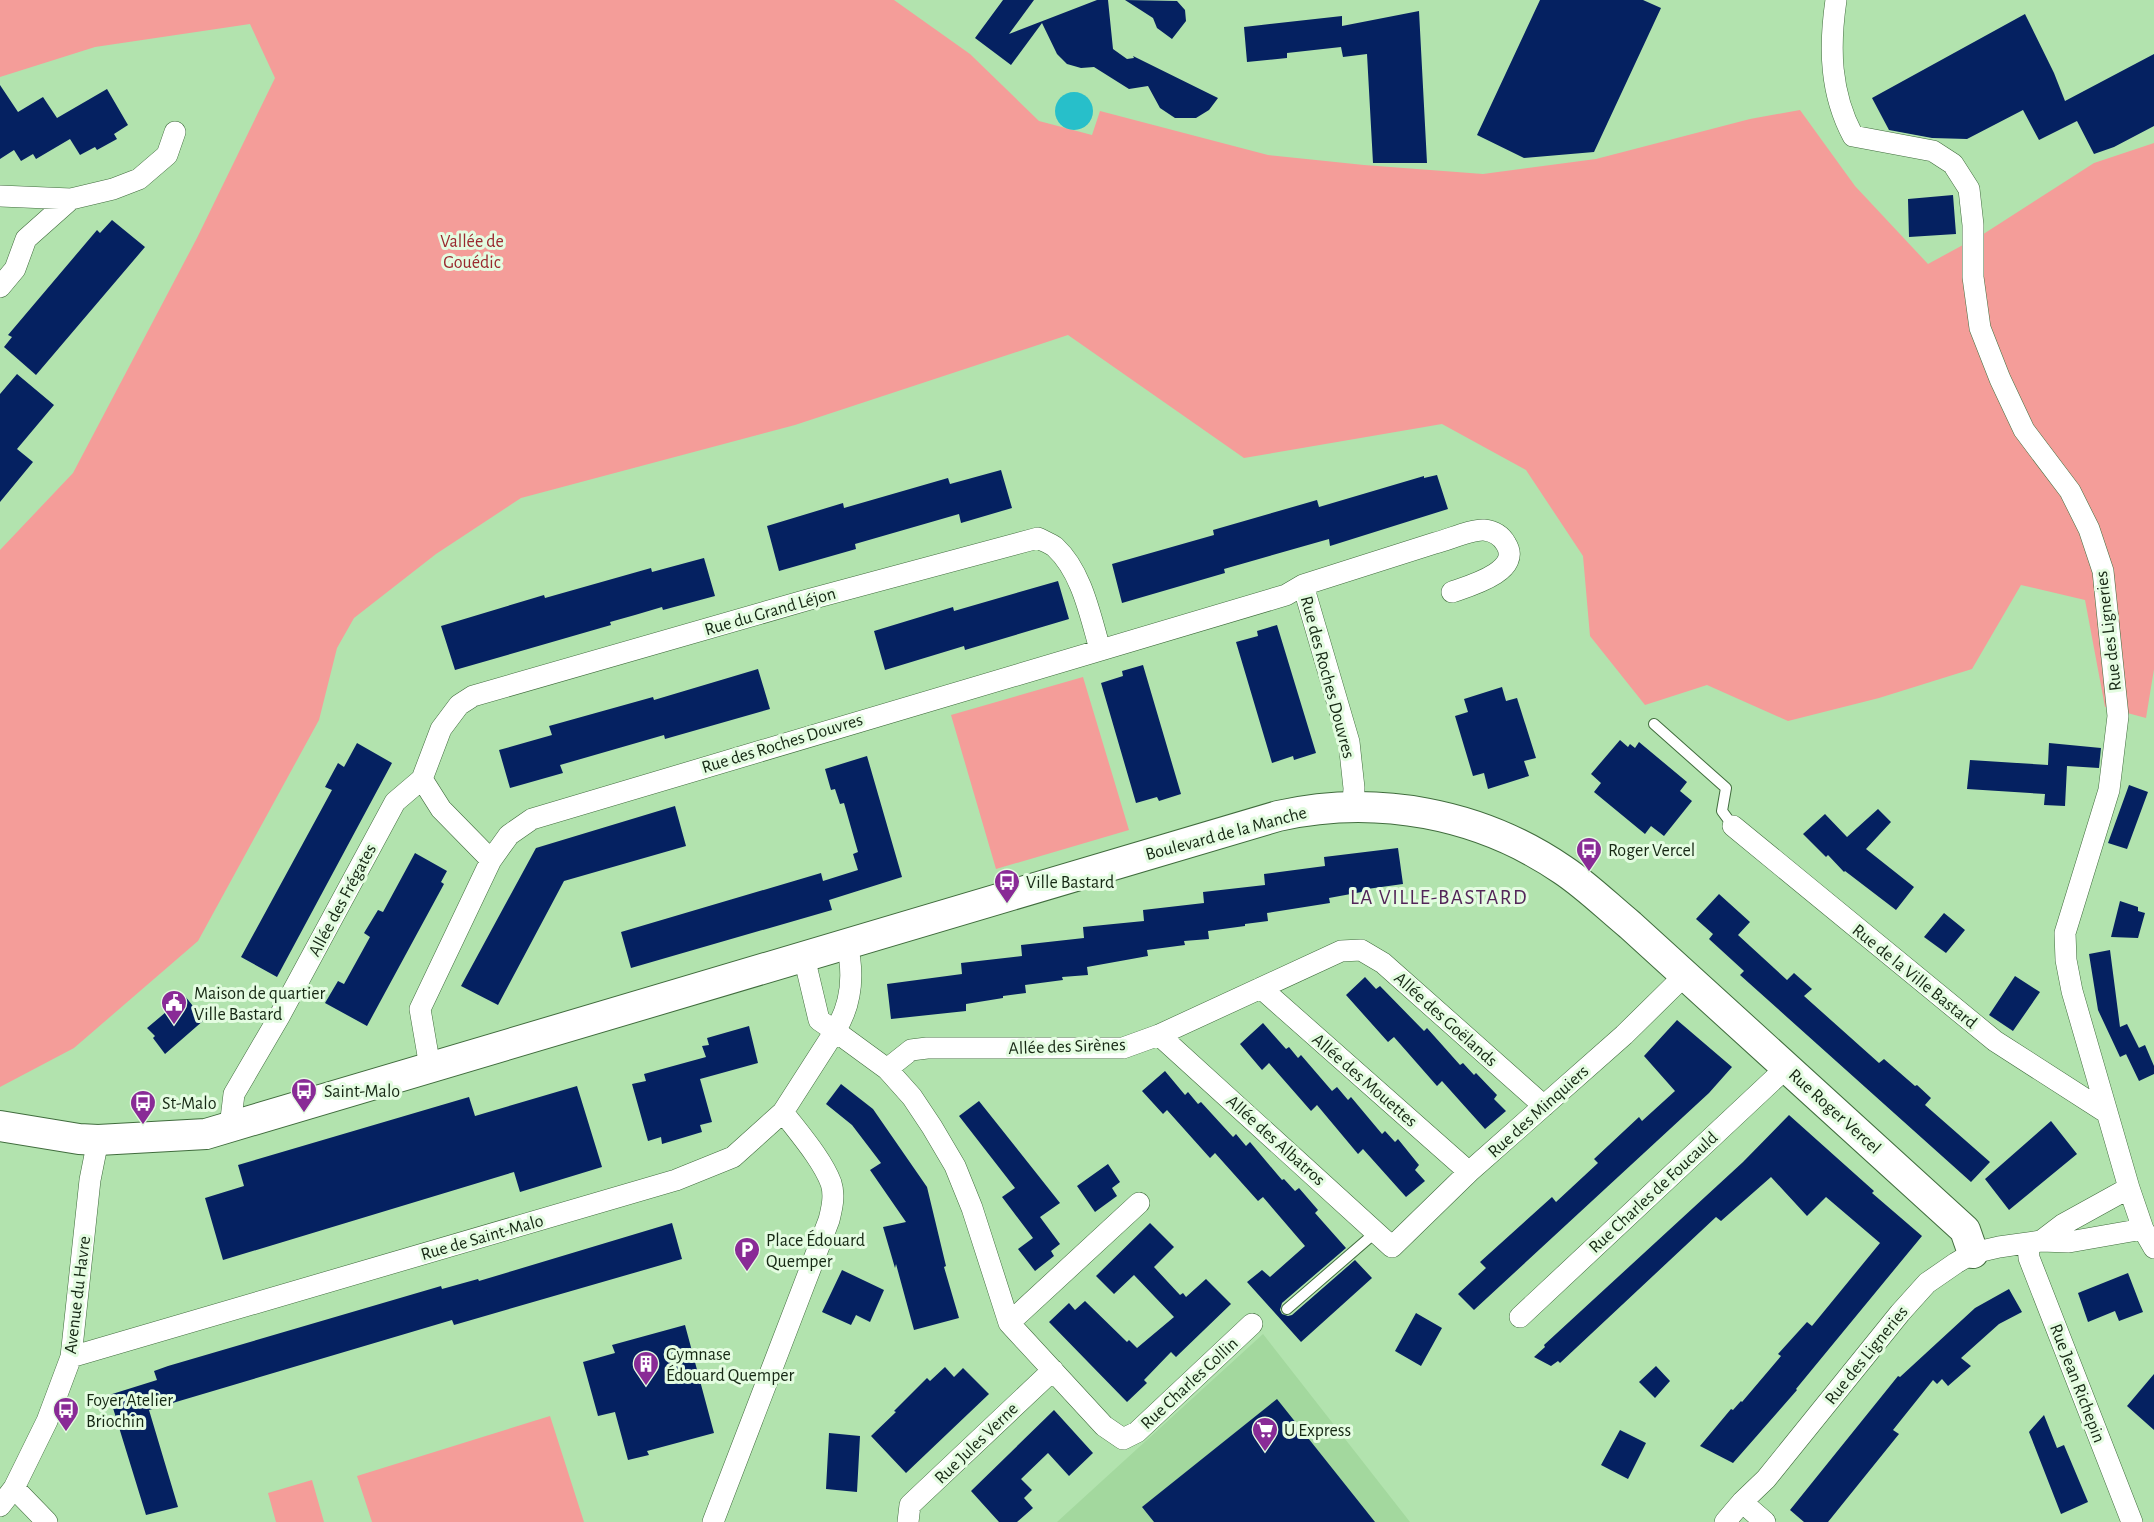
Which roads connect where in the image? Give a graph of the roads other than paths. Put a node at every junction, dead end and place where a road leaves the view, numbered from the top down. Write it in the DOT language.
graph roads {
  1 [pos="1836,0"];
  2 [pos="175,132"];
  3 [pos="0,196"];
  4 [pos="71,198"];
  5 [pos="0,287"];
  6 [pos="1303,585"];
  7 [pos="1452,592"];
  8 [pos="1100,649"];
  9 [pos="1654,724"];
  10 [pos="422,778"];
  11 [pos="1353,806"];
  12 [pos="1733,826"];
  13 [pos="491,860"];
  14 [pos="847,944"];
  15 [pos="1341,951"];
  16 [pos="804,957"];
  17 [pos="1685,975"];
  18 [pos="1261,988"];
  19 [pos="835,1031"];
  20 [pos="1160,1035"];
  21 [pos="430,1067"];
  22 [pos="1786,1067"];
  23 [pos="887,1069"];
  24 [pos="1544,1106"];
  25 [pos="783,1112"];
  26 [pos="2107,1113"];
  27 [pos="0,1125"];
  28 [pos="230,1127"];
  29 [pos="98,1140"];
  30 [pos="1469,1172"];
  31 [pos="2129,1188"];
  32 [pos="1139,1203"];
  33 [pos="2143,1229"];
  34 [pos="1376,1232"];
  35 [pos="2035,1243"];
  36 [pos="1392,1246"];
  37 [pos="2154,1248"];
  38 [pos="1973,1253"];
  39 [pos="1287,1310"];
  40 [pos="1520,1317"];
  41 [pos="1009,1323"];
  42 [pos="1252,1324"];
  43 [pos="71,1357"];
  44 [pos="1053,1370"];
  45 [pos="14,1488"];
  46 [pos="1742,1502"];
  47 [pos="0,1506"];
  48 [pos="47,1522"];
  49 [pos="713,1522"];
  50 [pos="908,1522"];
  51 [pos="1725,1522"];
  52 [pos="1765,1522"];
  53 [pos="2132,1522"];
  1 -- 26 [label="street, Rue des Ligneries"];
  2 -- 4 [label="street"];
  3 -- 4 [label="street"];
  4 -- 5 [label="street"];
  6 -- 7 [label="street, Rue des Roches Douvres"];
  6 -- 8 [label="street, Rue des Roches Douvres"];
  6 -- 11 [label="street, Rue des Roches Douvres"];
  8 -- 10 [label="street, Rue du Grand Léjon"];
  8 -- 13 [label="street, Rue des Roches Douvres"];
  9 -- 12 [label="lane"];
  10 -- 13 [label="street"];
  10 -- 28 [label="street, Allée des Frégates"];
  11 -- 14 [label="street, Boulevard de la Manche"];
  11 -- 17 [label="street, Boulevard de la Manche"];
  12 -- 26 [label="street, Rue de la Ville Bastard"];
  13 -- 21 [label="street, Rue des Roches Douvres"];
  14 -- 16 [label="street, Boulevard de la Manche"];
  14 -- 19 [label="street, Rue de Saint-Malo"];
  15 -- 18 [label="street, Allée des Sirènes"];
  15 -- 24 [label="street, Allée des Goëlands"];
  16 -- 19 [label="street"];
  16 -- 21 [label="street, Boulevard de la Manche"];
  17 -- 22 [label="street, Rue Roger Vercel"];
  17 -- 24 [label="street, Rue des Minquiers"];
  18 -- 20 [label="street, Allée des Sirènes"];
  18 -- 30 [label="street, Allée des Mouettes"];
  19 -- 23 [label="street"];
  19 -- 25 [label="street, Rue de Saint-Malo"];
  20 -- 23 [label="street, Allée des Sirènes"];
  20 -- 34 [label="street, Allée des Albatros"];
  21 -- 28 [label="street, Boulevard de la Manche"];
  22 -- 38 [label="street, Rue Roger Vercel"];
  22 -- 40 [label="street, Rue Charles de Foucauld"];
  23 -- 41 [label="street"];
  24 -- 30 [label="street, Rue des Minquiers"];
  25 -- 43 [label="street, Rue de Saint-Malo"];
  25 -- 49 [label="street"];
  26 -- 31 [label="street, Rue des Ligneries"];
  27 -- 29 [label="street, Boulevard de la Manche"];
  28 -- 29 [label="street, Boulevard de la Manche"];
  29 -- 43 [label="street, Avenue du Havre"];
  30 -- 36 [label="street, Rue des Minquiers"];
  31 -- 33 [label="street, Rue des Ligneries"];
  31 -- 35 [label="street"];
  32 -- 41 [label="street"];
  33 -- 35 [label="street, Rue des Ligneries"];
  33 -- 37 [label="street"];
  34 -- 36 [label="street, Allée des Albatros"];
  34 -- 39 [label="lane"];
  35 -- 38 [label="street, Rue des Ligneries"];
  35 -- 53 [label="street, Rue Jean Richepin"];
  38 -- 46 [label="street, Rue des Ligneries"];
  41 -- 44 [label="street"];
  42 -- 44 [label="street, Rue Charles Collin"];
  43 -- 45 [label="street, Avenue du Havre"];
  44 -- 50 [label="street, Rue Jules Verne"];
  45 -- 47 [label="street, Avenue du Havre"];
  45 -- 48 [label="street"];
  46 -- 51 [label="street, Rue des Ligneries"];
  46 -- 52 [label="street"];
}
